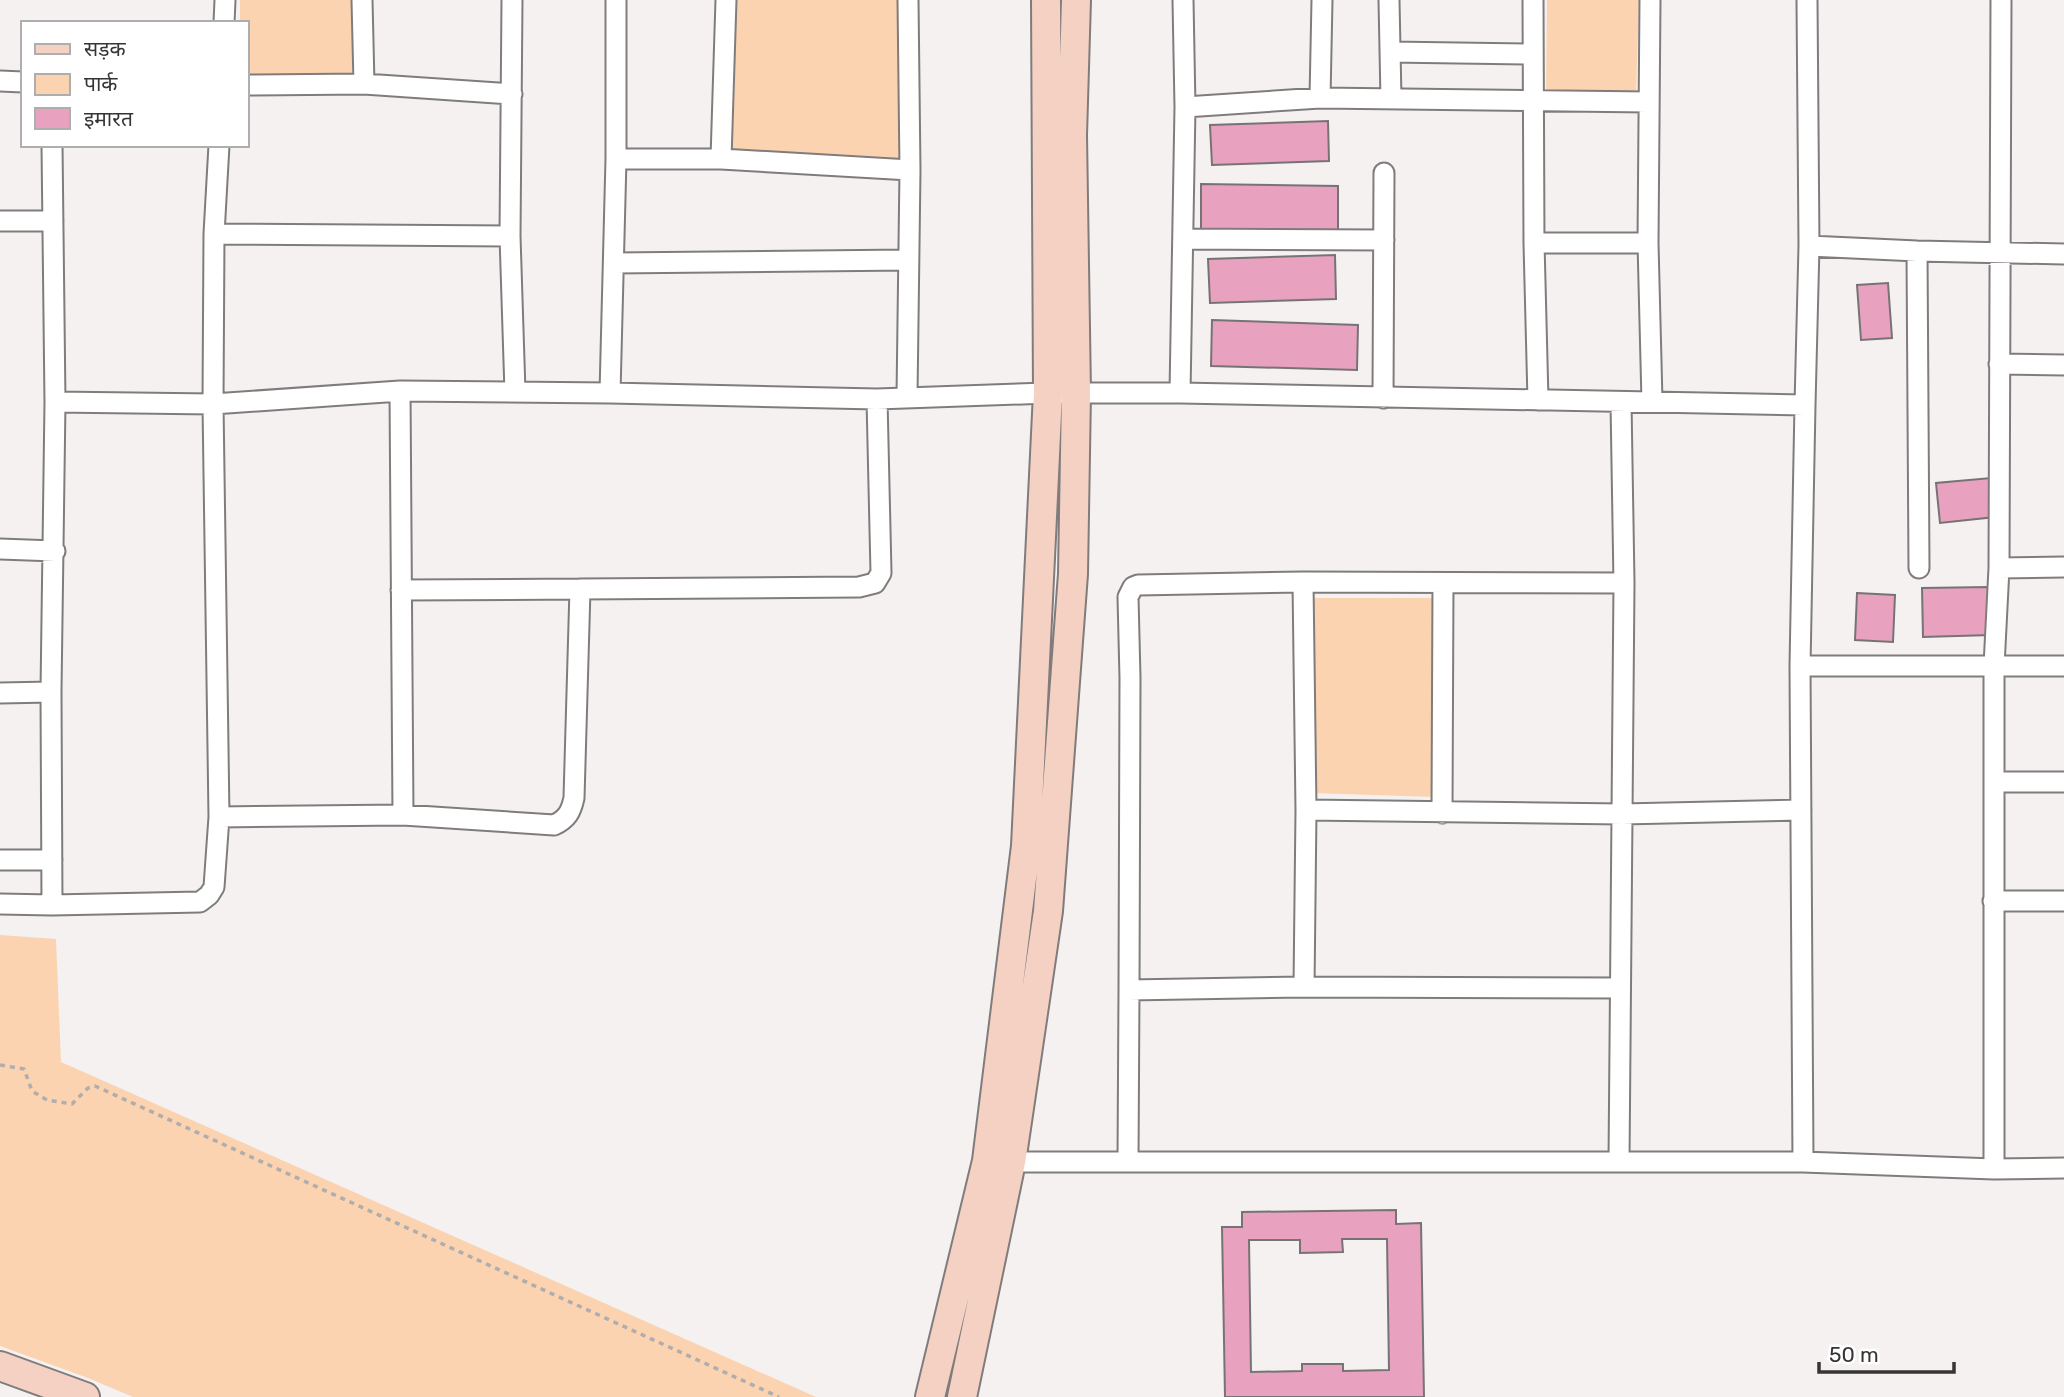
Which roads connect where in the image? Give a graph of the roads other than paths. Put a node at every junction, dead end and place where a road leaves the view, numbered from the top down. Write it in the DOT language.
graph roads {
  1 [pos="225,0"];
  2 [pos="362,0"];
  3 [pos="512,0"];
  4 [pos="616,0"];
  5 [pos="726,0"];
  6 [pos="908,0"];
  7 [pos="1046,0"];
  8 [pos="1076,0"];
  9 [pos="1183,0"];
  10 [pos="1322,0"];
  11 [pos="1389,0"];
  12 [pos="1533,0"];
  13 [pos="1650,0"];
  14 [pos="1807,0"];
  15 [pos="2001,0"];
  16 [pos="224,21"];
  17 [pos="1390,52"];
  18 [pos="1533,54"];
  19 [pos="0,81"];
  20 [pos="21,82"];
  21 [pos="363,84"];
  22 [pos="248,85"];
  23 [pos="512,93"];
  24 [pos="1320,98"];
  25 [pos="1391,99"];
  26 [pos="1534,101"];
  27 [pos="1648,102"];
  28 [pos="1185,107"];
  29 [pos="52,147"];
  30 [pos="219,147"];
  31 [pos="616,159"];
  32 [pos="721,159"];
  33 [pos="910,170"];
  34 [pos="1384,173"];
  35 [pos="53,220"];
  36 [pos="0,221"];
  37 [pos="214,234"];
  38 [pos="510,236"];
  39 [pos="1184,239"];
  40 [pos="1384,240"];
  41 [pos="1534,243"];
  42 [pos="1648,243"];
  43 [pos="1809,246"];
  44 [pos="1917,251"];
  45 [pos="1999,253"];
  46 [pos="2064,254"];
  47 [pos="908,260"];
  48 [pos="614,263"];
  49 [pos="1999,364"];
  50 [pos="2064,365"];
  51 [pos="400,391"];
  52 [pos="515,392"];
  53 [pos="610,393"];
  54 [pos="1048,393"];
  55 [pos="1076,393"];
  56 [pos="1181,393"];
  57 [pos="906,397"];
  58 [pos="1383,398"];
  59 [pos="877,399"];
  60 [pos="1538,400"];
  61 [pos="1651,401"];
  62 [pos="55,402"];
  63 [pos="1621,402"];
  64 [pos="213,404"];
  65 [pos="1805,405"];
  66 [pos="0,549"];
  67 [pos="55,551"];
  68 [pos="2064,567"];
  69 [pos="1919,568"];
  70 [pos="1998,568"];
  71 [pos="1303,582"];
  72 [pos="1443,583"];
  73 [pos="1624,583"];
  74 [pos="401,590"];
  75 [pos="580,590"];
  76 [pos="1800,666"];
  77 [pos="1994,666"];
  78 [pos="2064,666"];
  79 [pos="51,692"];
  80 [pos="0,693"];
  81 [pos="1994,782"];
  82 [pos="2064,782"];
  83 [pos="1306,810"];
  84 [pos="1801,810"];
  85 [pos="1442,813"];
  86 [pos="1622,814"];
  87 [pos="403,815"];
  88 [pos="219,817"];
  89 [pos="0,860"];
  90 [pos="52,860"];
  91 [pos="1993,901"];
  92 [pos="2064,901"];
  93 [pos="0,904"];
  94 [pos="52,905"];
  95 [pos="1304,987"];
  96 [pos="1620,988"];
  97 [pos="1129,990"];
  98 [pos="999,1162"];
  99 [pos="1128,1162"];
  100 [pos="1619,1162"];
  101 [pos="1803,1162"];
  102 [pos="2064,1168"];
  103 [pos="1994,1169"];
  104 [pos="0,1366"];
  105 [pos="85,1397"];
  106 [pos="930,1397"];
  107 [pos="962,1397"];
  1 -- 16 [label="street"];
  2 -- 21 [label="street"];
  3 -- 23 [label="street"];
  4 -- 31 [label="street"];
  5 -- 32 [label="street"];
  6 -- 33 [label="street"];
  7 -- 54 [label="street"];
  8 -- 55 [label="street"];
  9 -- 28 [label="street"];
  10 -- 24 [label="street"];
  11 -- 17 [label="street"];
  12 -- 18 [label="street"];
  13 -- 27 [label="street"];
  14 -- 43 [label="street"];
  15 -- 45 [label="street"];
  17 -- 18 [label="street"];
  17 -- 25 [label="street"];
  18 -- 26 [label="street"];
  19 -- 20 [label="street"];
  21 -- 22 [label="street"];
  21 -- 23 [label="street"];
  23 -- 38 [label="street"];
  24 -- 25 [label="street"];
  24 -- 28 [label="street"];
  25 -- 26 [label="street"];
  26 -- 27 [label="street"];
  26 -- 41 [label="street"];
  27 -- 42 [label="street"];
  28 -- 39 [label="street"];
  29 -- 35 [label="street"];
  30 -- 37 [label="street"];
  31 -- 32 [label="street"];
  31 -- 48 [label="street"];
  32 -- 33 [label="street"];
  33 -- 47 [label="street"];
  34 -- 40 [label="street"];
  35 -- 36 [label="street"];
  35 -- 62 [label="street"];
  37 -- 38 [label="street"];
  37 -- 64 [label="street"];
  38 -- 52 [label="street"];
  39 -- 40 [label="street"];
  39 -- 56 [label="street"];
  40 -- 58 [label="street"];
  41 -- 42 [label="street"];
  41 -- 60 [label="street"];
  42 -- 61 [label="street"];
  43 -- 44 [label="street"];
  43 -- 65 [label="street"];
  44 -- 45 [label="street"];
  44 -- 69 [label="street"];
  45 -- 46 [label="street"];
  45 -- 49 [label="street"];
  47 -- 48 [label="street"];
  47 -- 57 [label="street"];
  48 -- 53 [label="street"];
  49 -- 50 [label="street"];
  49 -- 70 [label="street"];
  51 -- 52 [label="street"];
  51 -- 64 [label="street"];
  51 -- 74 [label="street"];
  52 -- 53 [label="street"];
  53 -- 59 [label="street"];
  54 -- 55 [label="street"];
  54 -- 57 [label="street"];
  54 -- 98 [label="street"];
  55 -- 56 [label="street"];
  55 -- 98 [label="street"];
  56 -- 58 [label="street"];
  57 -- 59 [label="street"];
  58 -- 60 [label="street"];
  59 -- 75 [label="street"];
  60 -- 63 [label="street"];
  61 -- 63 [label="street"];
  61 -- 65 [label="street"];
  62 -- 64 [label="street"];
  62 -- 67 [label="street"];
  63 -- 73 [label="street"];
  64 -- 88 [label="street"];
  65 -- 76 [label="street"];
  66 -- 67 [label="street"];
  67 -- 79 [label="street"];
  68 -- 70 [label="street"];
  70 -- 77 [label="street"];
  71 -- 72 [label="street"];
  71 -- 83 [label="street"];
  71 -- 97 [label="street"];
  72 -- 73 [label="street"];
  72 -- 85 [label="street"];
  73 -- 86 [label="street"];
  74 -- 75 [label="street"];
  74 -- 87 [label="street"];
  75 -- 87 [label="street"];
  76 -- 77 [label="street"];
  76 -- 84 [label="street"];
  77 -- 78 [label="street"];
  77 -- 81 [label="street"];
  79 -- 80 [label="street"];
  79 -- 90 [label="street"];
  81 -- 82 [label="street"];
  81 -- 91 [label="street"];
  83 -- 85 [label="street"];
  83 -- 95 [label="street"];
  84 -- 86 [label="street"];
  84 -- 101 [label="street"];
  85 -- 86 [label="street"];
  86 -- 96 [label="street"];
  87 -- 88 [label="street"];
  88 -- 94 [label="street"];
  89 -- 90 [label="street"];
  90 -- 94 [label="street"];
  91 -- 92 [label="street"];
  91 -- 103 [label="street"];
  93 -- 94 [label="street"];
  95 -- 96 [label="street"];
  95 -- 97 [label="street"];
  96 -- 100 [label="street"];
  97 -- 99 [label="street"];
  98 -- 99 [label="street"];
  98 -- 106 [label="street"];
  98 -- 107 [label="street"];
  99 -- 100 [label="street"];
  100 -- 101 [label="street"];
  101 -- 103 [label="street"];
  102 -- 103 [label="street"];
  104 -- 105 [label="street"];
}
